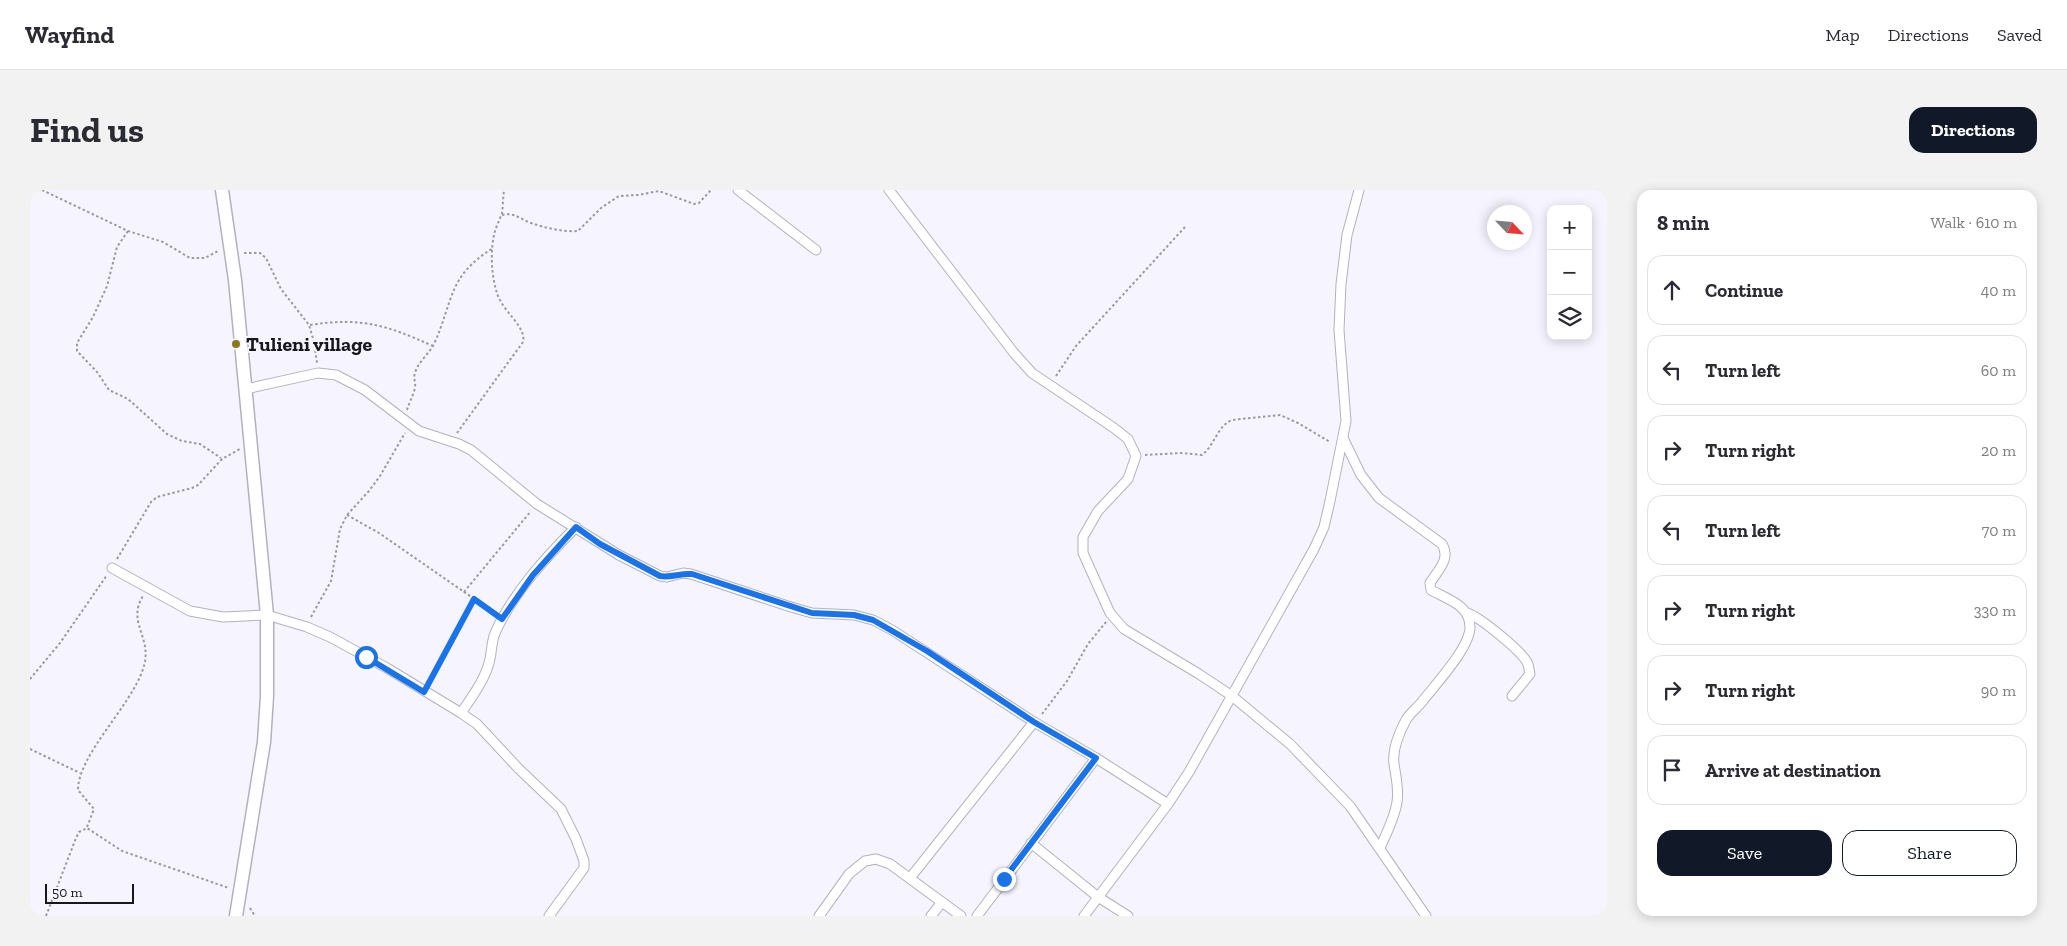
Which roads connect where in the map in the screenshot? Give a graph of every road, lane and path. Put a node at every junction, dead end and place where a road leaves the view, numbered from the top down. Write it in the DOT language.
graph roads {
  1 [pos="42,190"];
  2 [pos="222,190"];
  3 [pos="504,190"];
  4 [pos="711,190"];
  5 [pos="738,190"];
  6 [pos="889,190"];
  7 [pos="1359,190"];
  8 [pos="501,215"];
  9 [pos="1185,227"];
  10 [pos="128,231"];
  11 [pos="493,248"];
  12 [pos="231,249"];
  13 [pos="816,250"];
  14 [pos="309,325"];
  15 [pos="433,346"];
  16 [pos="318,373"];
  17 [pos="1049,386"];
  18 [pos="246,390"];
  19 [pos="407,423"];
  20 [pos="1343,438"];
  21 [pos="451,442"];
  22 [pos="251,444"];
  23 [pos="1341,449"];
  24 [pos="1136,456"];
  25 [pos="222,459"];
  26 [pos="537,504"];
  27 [pos="347,516"];
  28 [pos="576,527"];
  29 [pos="112,568"];
  30 [pos="148,587"];
  31 [pos="464,592"];
  32 [pos="474,599"];
  33 [pos="1467,612"];
  34 [pos="1110,613"];
  35 [pos="267,615"];
  36 [pos="502,619"];
  37 [pos="307,627"];
  38 [pos="30,679"];
  39 [pos="424,692"];
  40 [pos="1232,696"];
  41 [pos="1512,696"];
  42 [pos="462,713"];
  43 [pos="1034,722"];
  44 [pos="30,749"];
  45 [pos="1096,758"];
  46 [pos="80,774"];
  47 [pos="1168,804"];
  48 [pos="87,828"];
  49 [pos="1031,843"];
  50 [pos="1380,848"];
  51 [pos="910,878"];
  52 [pos="239,892"];
  53 [pos="1098,897"];
  54 [pos="942,902"];
  55 [pos="46,916"];
  56 [pos="236,916"];
  57 [pos="550,916"];
  58 [pos="819,916"];
  59 [pos="931,916"];
  60 [pos="961,916"];
  61 [pos="977,916"];
  62 [pos="1084,916"];
  63 [pos="1128,916"];
  64 [pos="1426,916"];
  1 -- 10 [label="path"];
  2 -- 12 [label="street"];
  3 -- 8 [label="path"];
  4 -- 8 [label="path"];
  5 -- 13 [label="street"];
  6 -- 17 [label="street"];
  7 -- 20 [label="street"];
  8 -- 11 [label="path"];
  9 -- 17 [label="path"];
  10 -- 12 [label="path"];
  10 -- 25 [label="path"];
  11 -- 15 [label="path"];
  11 -- 21 [label="path"];
  12 -- 14 [label="path"];
  12 -- 18 [label="street"];
  14 -- 15 [label="path"];
  14 -- 16 [label="path"];
  15 -- 19 [label="path"];
  16 -- 18 [label="street"];
  16 -- 19 [label="street"];
  17 -- 24 [label="street"];
  18 -- 22 [label="street"];
  19 -- 21 [label="street"];
  19 -- 27 [label="path"];
  20 -- 23 [label="street"];
  20 -- 33 [label="street"];
  21 -- 26 [label="street"];
  22 -- 25 [label="path"];
  22 -- 35 [label="street"];
  23 -- 24 [label="path"];
  23 -- 40 [label="street"];
  24 -- 34 [label="street"];
  25 -- 29 [label="path"];
  26 -- 28 [label="street"];
  26 -- 31 [label="path"];
  27 -- 31 [label="path"];
  27 -- 37 [label="path"];
  28 -- 36 [label="street"];
  28 -- 43 [label="street"];
  29 -- 30 [label="street"];
  29 -- 38 [label="path"];
  30 -- 35 [label="street"];
  30 -- 46 [label="path"];
  31 -- 32 [label="path"];
  32 -- 36 [label="path"];
  32 -- 39 [label="path"];
  33 -- 41 [label="street"];
  33 -- 50 [label="street"];
  34 -- 40 [label="street"];
  34 -- 43 [label="path"];
  35 -- 37 [label="street"];
  35 -- 52 [label="street"];
  36 -- 42 [label="street"];
  37 -- 39 [label="street"];
  39 -- 42 [label="street"];
  40 -- 47 [label="street"];
  40 -- 50 [label="street"];
  42 -- 57 [label="street"];
  43 -- 45 [label="street"];
  43 -- 51 [label="street"];
  44 -- 46 [label="path"];
  45 -- 47 [label="street"];
  45 -- 49 [label="street"];
  46 -- 48 [label="path"];
  47 -- 53 [label="street"];
  48 -- 52 [label="path"];
  48 -- 55 [label="path"];
  49 -- 53 [label="street"];
  49 -- 61 [label="street"];
  50 -- 64 [label="street"];
  51 -- 54 [label="street"];
  51 -- 58 [label="street"];
  52 -- 56 [label="street"];
  53 -- 62 [label="street"];
  53 -- 63 [label="street"];
  54 -- 59 [label="street"];
  54 -- 60 [label="street"];
}
